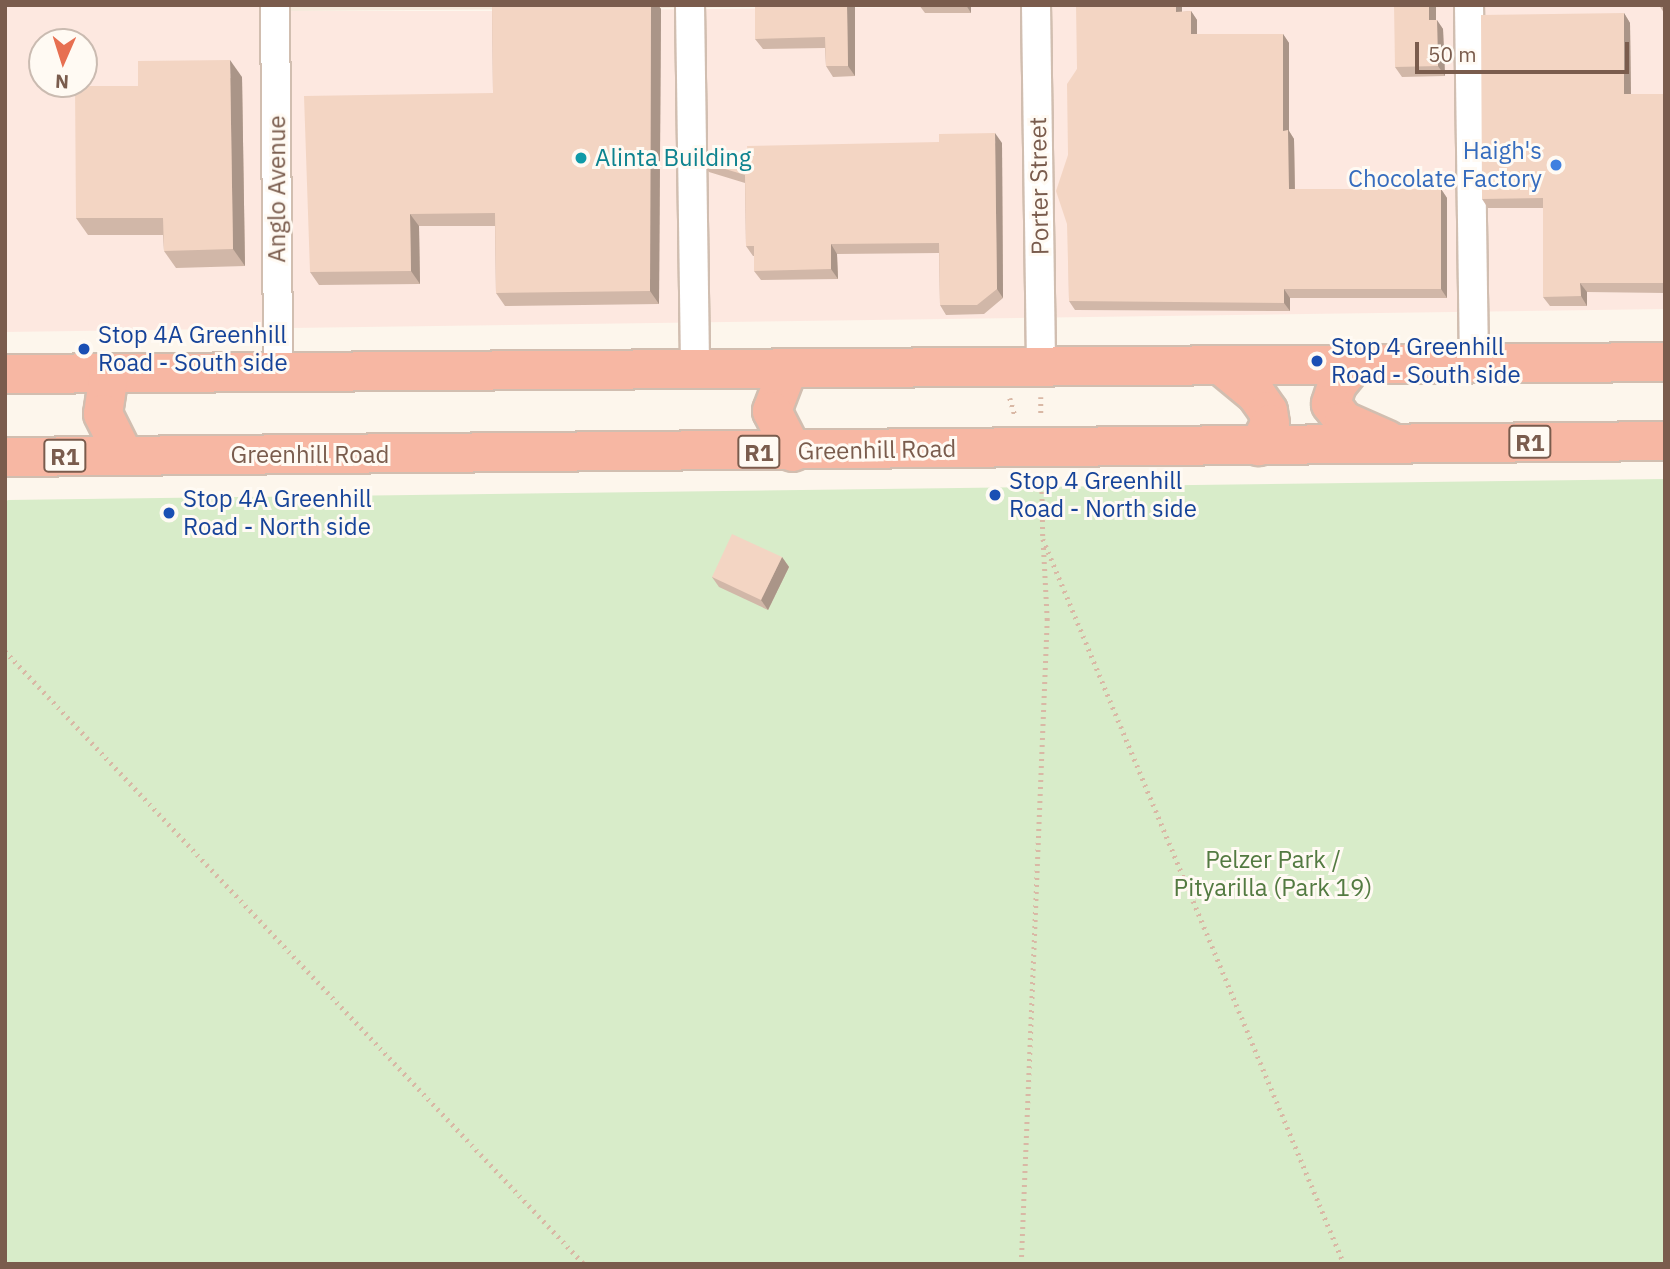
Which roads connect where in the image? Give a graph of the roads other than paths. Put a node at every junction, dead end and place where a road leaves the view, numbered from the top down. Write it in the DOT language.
graph roads {
  1 [pos="275,5"];
  2 [pos="690,5"];
  3 [pos="1036,5"];
  4 [pos="1469,5"];
  5 [pos="1665,362"];
  6 [pos="1474,364"];
  7 [pos="1353,365"];
  8 [pos="1222,366"];
  9 [pos="1041,367"];
  10 [pos="788,369"];
  11 [pos="695,370"];
  12 [pos="278,373"];
  13 [pos="5,374"];
  14 [pos="109,374"];
  15 [pos="1665,441"];
  16 [pos="1395,443"];
  17 [pos="1259,446"];
  18 [pos="793,452"];
  19 [pos="124,456"];
  20 [pos="11,460"];
  1 -- 12 [label="street, Anglo Avenue"];
  2 -- 11 [label="street"];
  3 -- 9 [label="street, Porter Street"];
  4 -- 6 [label="street"];
  5 -- 6 [label="highway"];
  6 -- 7 [label="highway"];
  7 -- 8 [label="highway"];
  7 -- 16 [label="highway"];
  8 -- 9 [label="highway"];
  8 -- 17 [label="highway"];
  9 -- 10 [label="highway"];
  10 -- 11 [label="highway"];
  10 -- 18 [label="highway"];
  11 -- 12 [label="highway"];
  12 -- 14 [label="highway"];
  13 -- 14 [label="highway"];
  14 -- 19 [label="highway"];
  15 -- 16 [label="highway, Greenhill Road / R1"];
  16 -- 17 [label="highway, Greenhill Road / R1"];
  17 -- 18 [label="highway, Greenhill Road / R1"];
  18 -- 19 [label="highway, Greenhill Road / R1"];
  19 -- 20 [label="highway, Greenhill Road / R1"];
}
